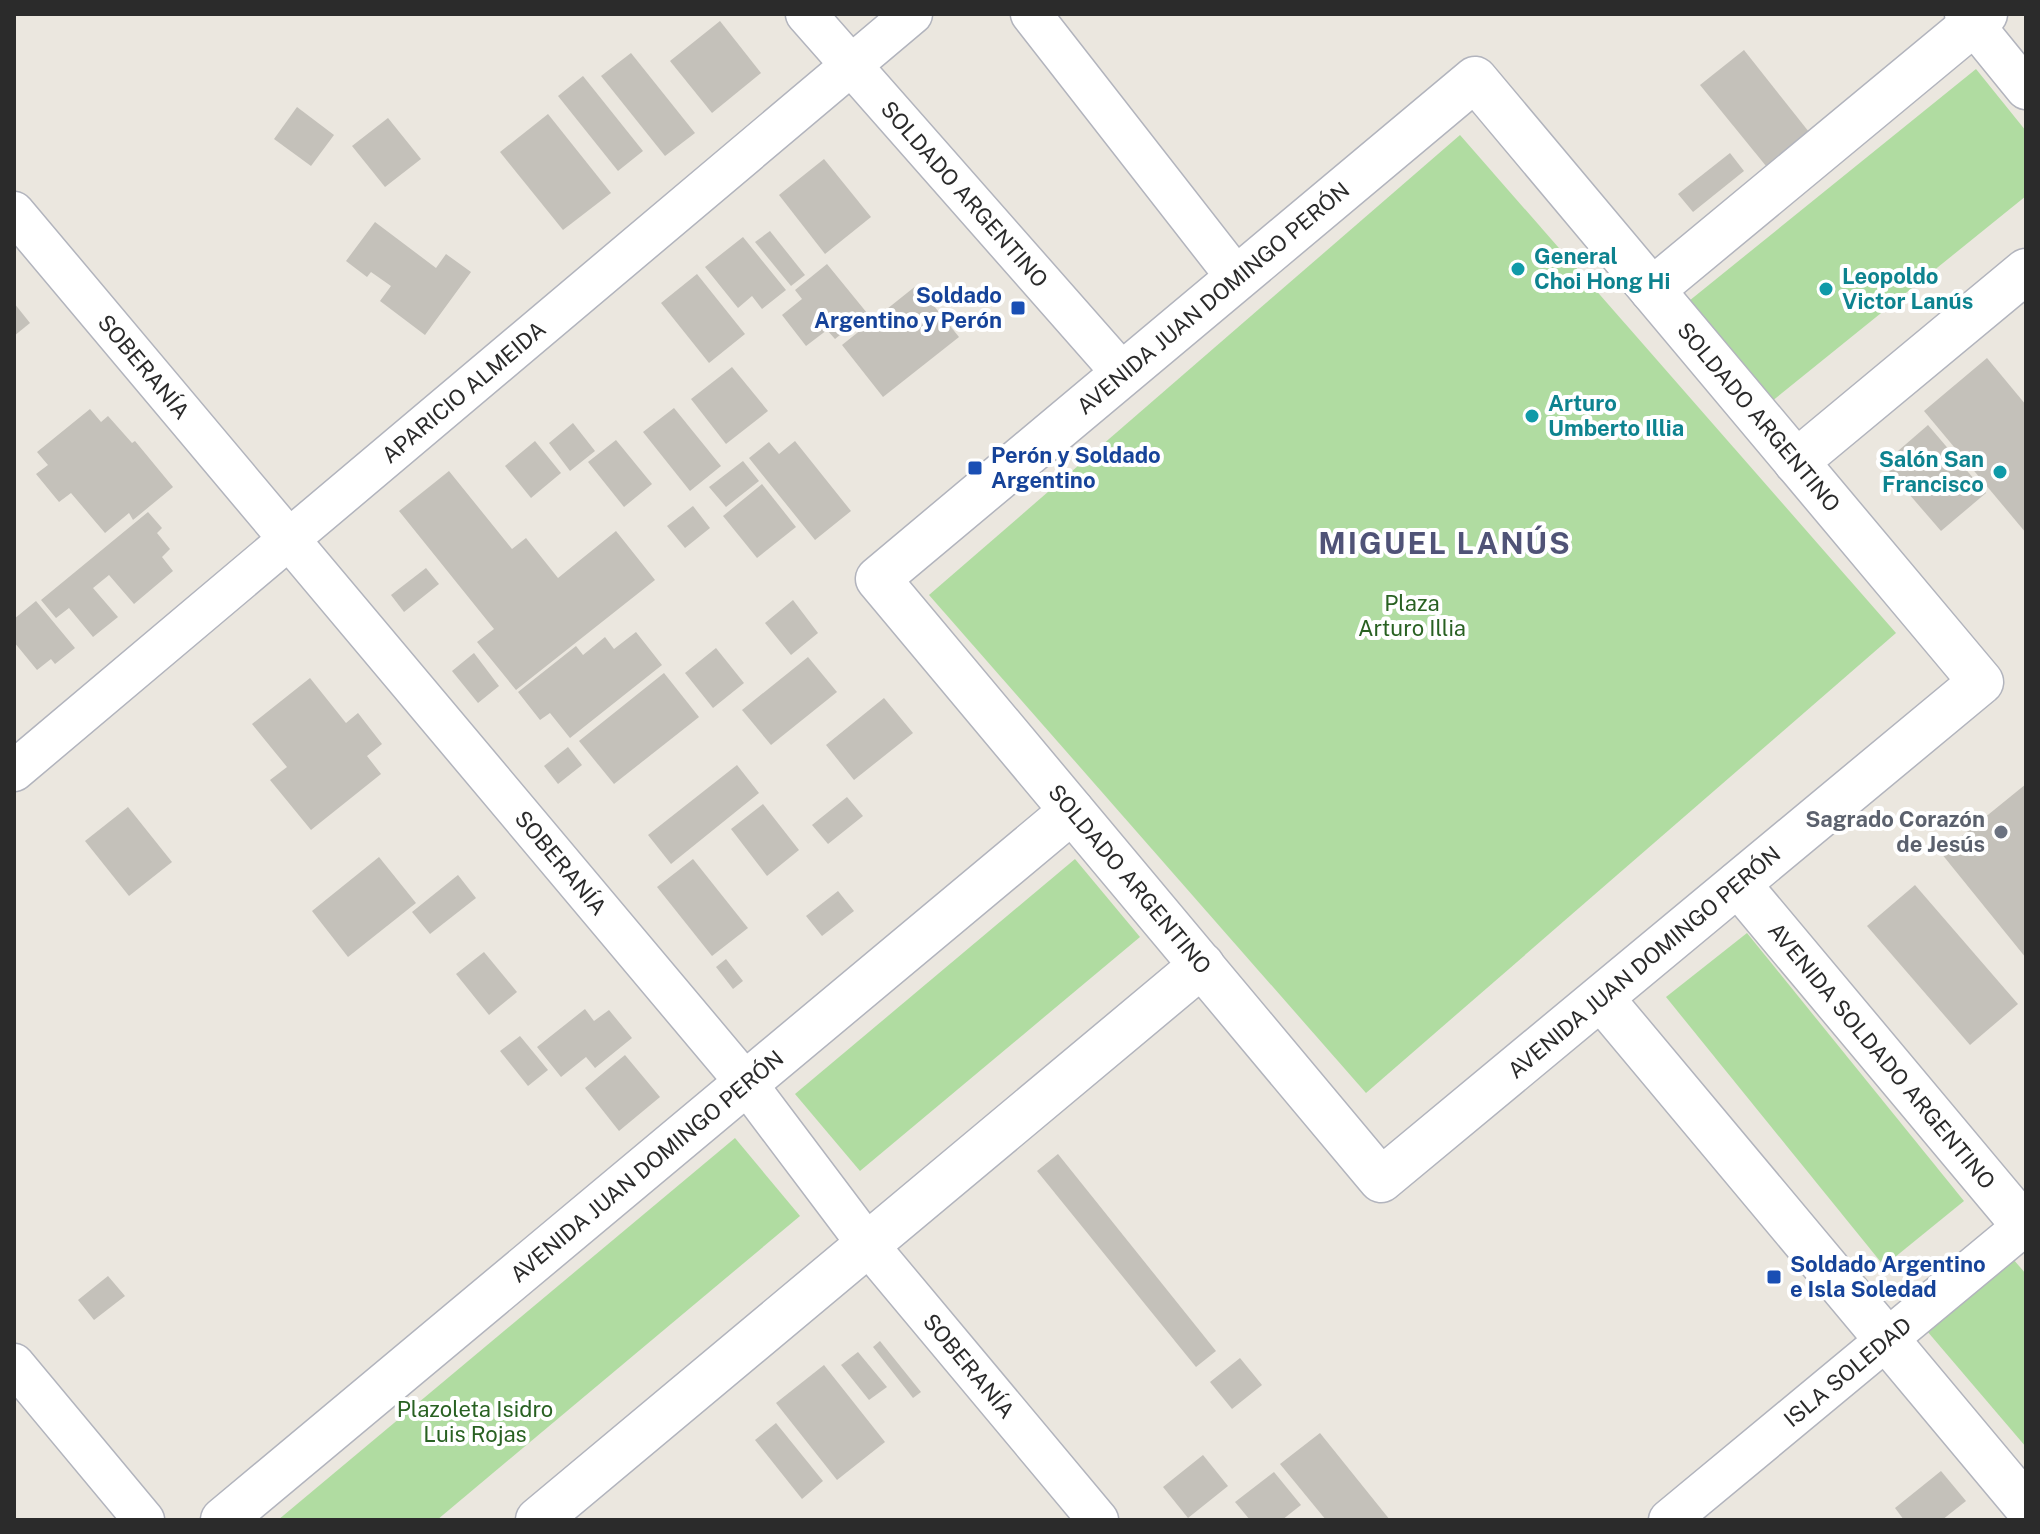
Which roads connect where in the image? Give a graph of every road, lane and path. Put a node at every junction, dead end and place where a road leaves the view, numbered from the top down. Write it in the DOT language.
graph roads {
  1 [pos="806,14"];
  2 [pos="912,14"];
  3 [pos="1031,14"];
  4 [pos="1974,17"];
  5 [pos="851,67"];
  6 [pos="1475,79"];
  7 [pos="2026,89"];
  8 [pos="14,212"];
  9 [pos="2026,271"];
  10 [pos="1237,278"];
  11 [pos="1652,290"];
  12 [pos="1123,374"];
  13 [pos="1796,462"];
  14 [pos="291,540"];
  15 [pos="878,579"];
  16 [pos="1981,682"];
  17 [pos="14,771"];
  18 [pos="1072,811"];
  19 [pos="1738,884"];
  20 [pos="1202,965"];
  21 [pos="1601,998"];
  22 [pos="746,1083"];
  23 [pos="1381,1180"];
  24 [pos="2025,1226"];
  25 [pos="868,1245"];
  26 [pos="1887,1339"];
  27 [pos="14,1364"];
  28 [pos="2026,1506"];
  29 [pos="144,1520"];
  30 [pos="223,1520"];
  31 [pos="538,1520"];
  32 [pos="1098,1520"];
  33 [pos="1669,1520"];
  1 -- 5 [label="street, SOLDADO ARGENTINO"];
  2 -- 5 [label="street, APARICIO ALMEIDA"];
  3 -- 10 [label="street"];
  4 -- 7 [label="street"];
  4 -- 11 [label="main road"];
  5 -- 12 [label="street, SOLDADO ARGENTINO"];
  5 -- 14 [label="street, APARICIO ALMEIDA"];
  6 -- 10 [label="main road, AVENIDA JUAN DOMINGO PERÓN"];
  6 -- 11 [label="main road, SOLDADO ARGENTINO"];
  8 -- 14 [label="street, SOBERANÍA"];
  9 -- 13 [label="main road"];
  10 -- 12 [label="main road, AVENIDA JUAN DOMINGO PERÓN"];
  11 -- 13 [label="main road, SOLDADO ARGENTINO"];
  12 -- 15 [label="main road, AVENIDA JUAN DOMINGO PERÓN"];
  13 -- 16 [label="main road, SOLDADO ARGENTINO"];
  14 -- 17 [label="street, APARICIO ALMEIDA"];
  14 -- 22 [label="street, SOBERANÍA"];
  15 -- 18 [label="main road, SOLDADO ARGENTINO"];
  16 -- 19 [label="main road, AVENIDA JUAN DOMINGO PERÓN"];
  18 -- 20 [label="main road, SOLDADO ARGENTINO"];
  18 -- 22 [label="main road, AVENIDA JUAN DOMINGO PERÓN"];
  19 -- 21 [label="main road, AVENIDA JUAN DOMINGO PERÓN"];
  19 -- 24 [label="main road, AVENIDA SOLDADO ARGENTINO"];
  20 -- 23 [label="main road, SOLDADO ARGENTINO"];
  20 -- 25 [label="main road"];
  21 -- 23 [label="main road, AVENIDA JUAN DOMINGO PERÓN"];
  21 -- 26 [label="main road"];
  22 -- 25 [label="street, SOBERANÍA"];
  22 -- 30 [label="main road, AVENIDA JUAN DOMINGO PERÓN"];
  24 -- 26 [label="street, ISLA SOLEDAD"];
  25 -- 31 [label="main road"];
  25 -- 32 [label="street, SOBERANÍA"];
  26 -- 28 [label="main road"];
  26 -- 33 [label="street, ISLA SOLEDAD"];
  27 -- 29 [label="street"];
}
